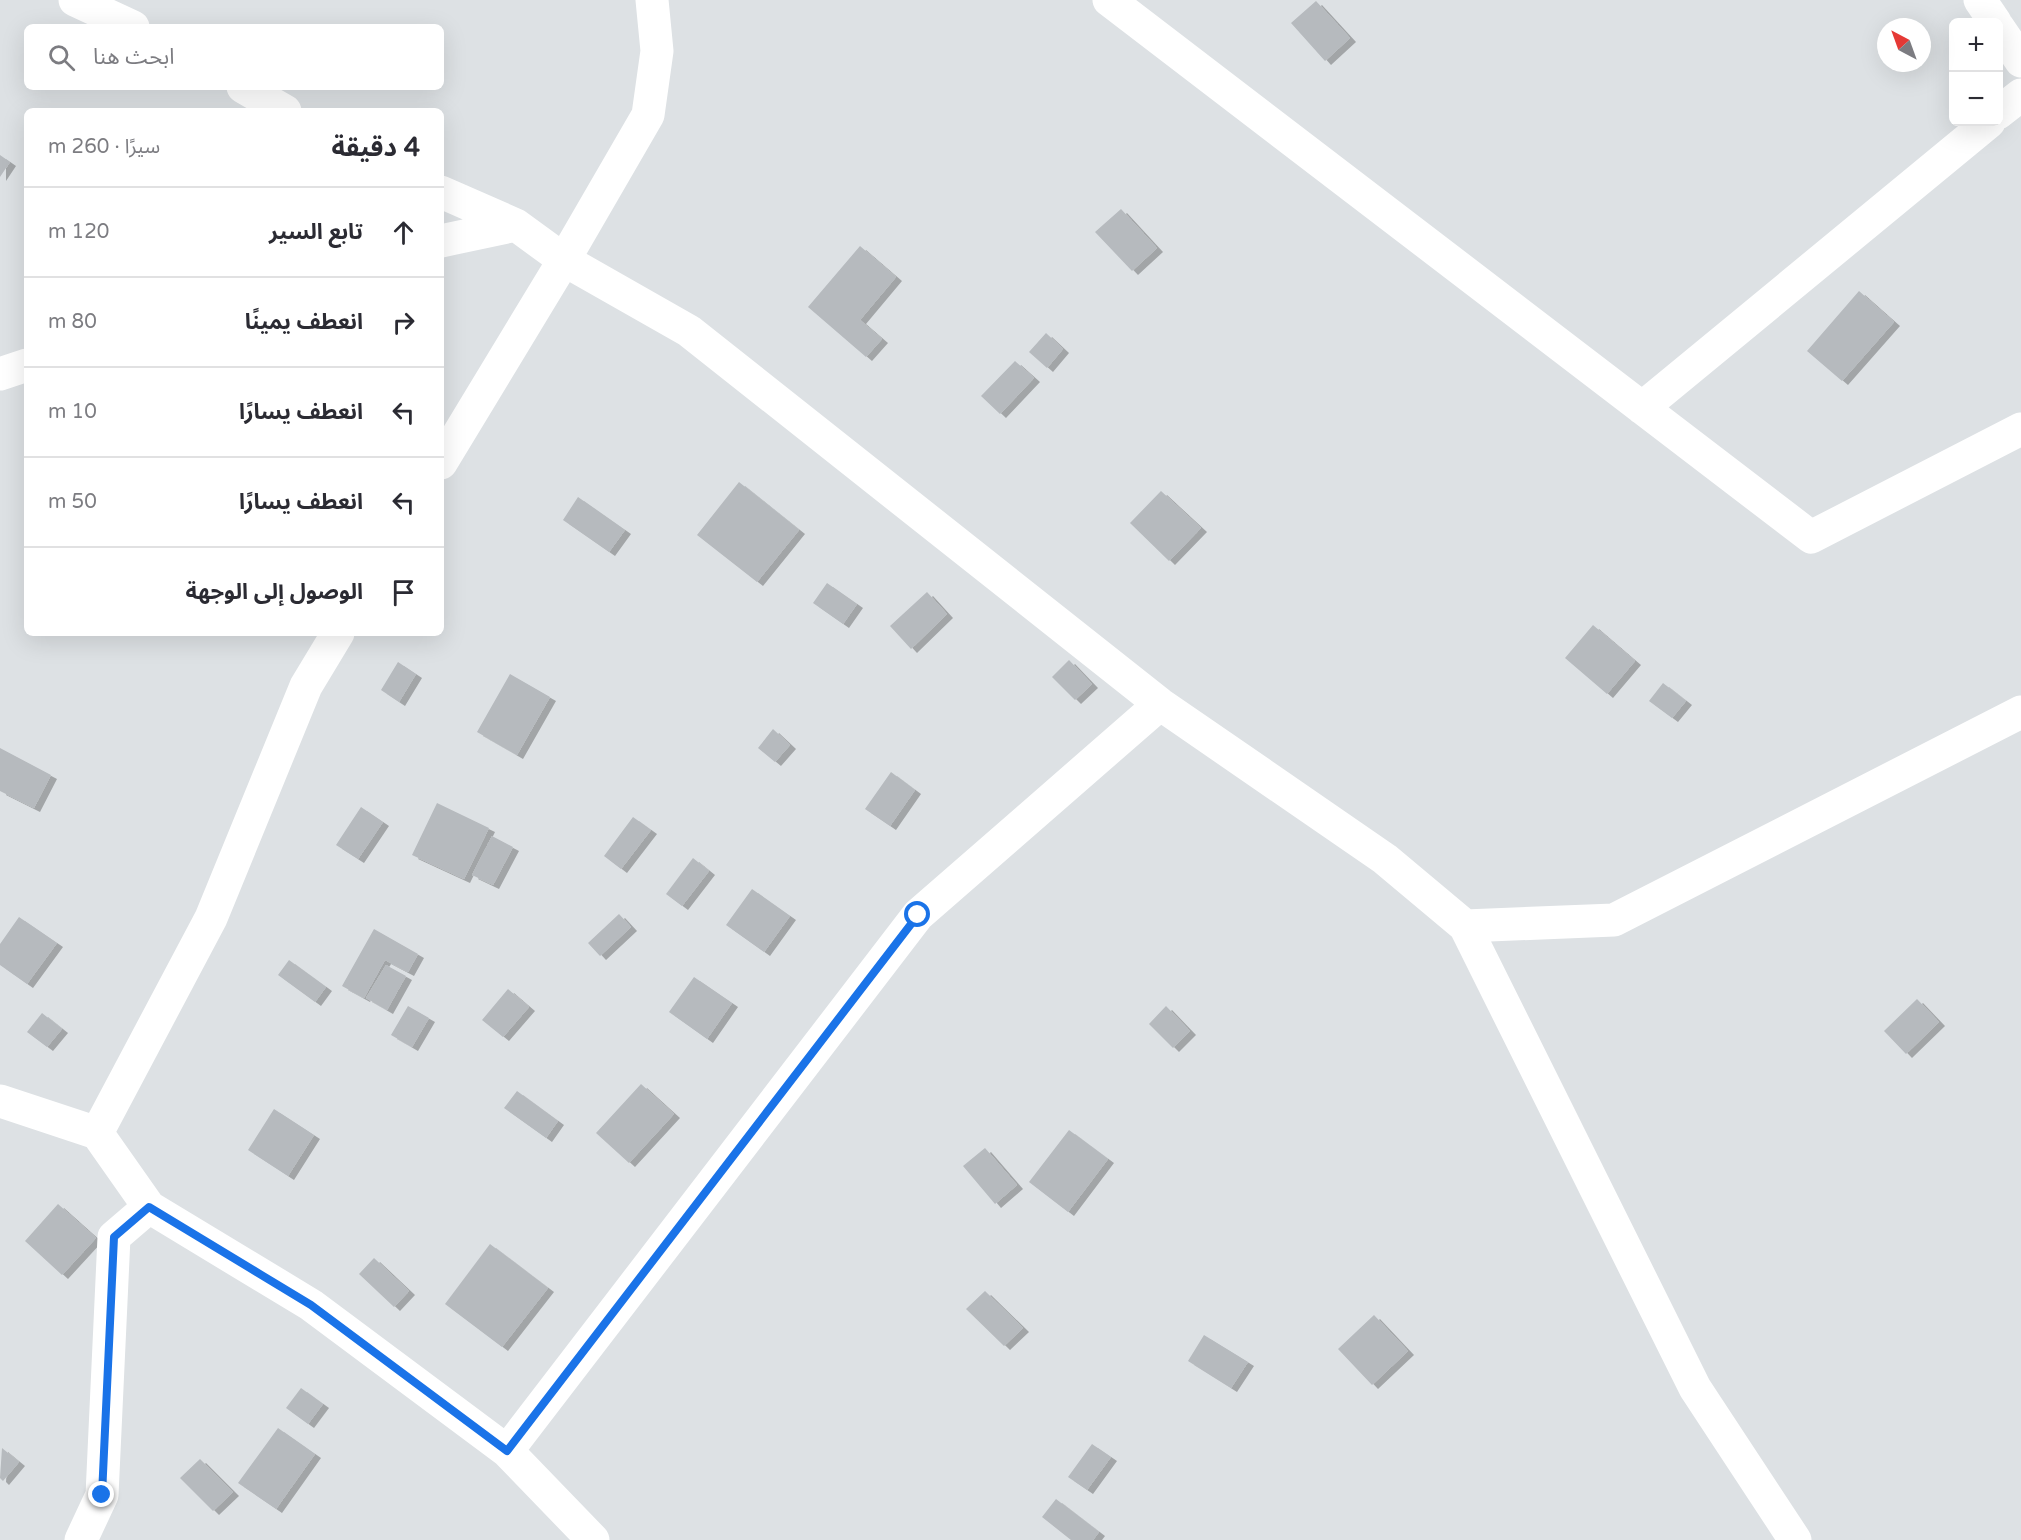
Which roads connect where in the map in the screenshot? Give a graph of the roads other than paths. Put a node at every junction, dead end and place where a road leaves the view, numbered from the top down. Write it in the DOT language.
graph roads {
  1 [pos="75,0"];
  2 [pos="652,0"];
  3 [pos="1109,0"];
  4 [pos="1980,0"];
  5 [pos="1992,18"];
  6 [pos="127,24"];
  7 [pos="2003,34"];
  8 [pos="2021,61"];
  9 [pos="248,90"];
  10 [pos="2021,95"];
  11 [pos="280,108"];
  12 [pos="2003,109"];
  13 [pos="1984,126"];
  14 [pos="444,193"];
  15 [pos="516,225"];
  16 [pos="444,240"];
  17 [pos="564,260"];
  18 [pos="24,366"];
  19 [pos="0,374"];
  20 [pos="1642,408"];
  21 [pos="2021,429"];
  22 [pos="444,458"];
  23 [pos="336,636"];
  24 [pos="1160,704"];
  25 [pos="2021,712"];
  26 [pos="1465,926"];
  27 [pos="0,1101"];
  28 [pos="97,1133"];
  29 [pos="149,1207"];
  30 [pos="507,1451"];
  31 [pos="81,1540"];
  32 [pos="593,1540"];
  33 [pos="1795,1540"];
  1 -- 6 [label="street"];
  2 -- 17 [label="street"];
  3 -- 20 [label="street"];
  4 -- 5 [label="street"];
  7 -- 8 [label="street"];
  9 -- 11 [label="street"];
  10 -- 12 [label="street"];
  13 -- 20 [label="street"];
  14 -- 15 [label="street"];
  15 -- 16 [label="street"];
  15 -- 17 [label="street"];
  17 -- 22 [label="street"];
  17 -- 24 [label="street"];
  18 -- 19 [label="street"];
  20 -- 21 [label="street"];
  23 -- 28 [label="street"];
  24 -- 26 [label="street"];
  24 -- 30 [label="street"];
  25 -- 26 [label="street"];
  26 -- 33 [label="street"];
  27 -- 28 [label="street"];
  28 -- 29 [label="street"];
  29 -- 30 [label="street"];
  29 -- 31 [label="street"];
  30 -- 32 [label="street"];
}
